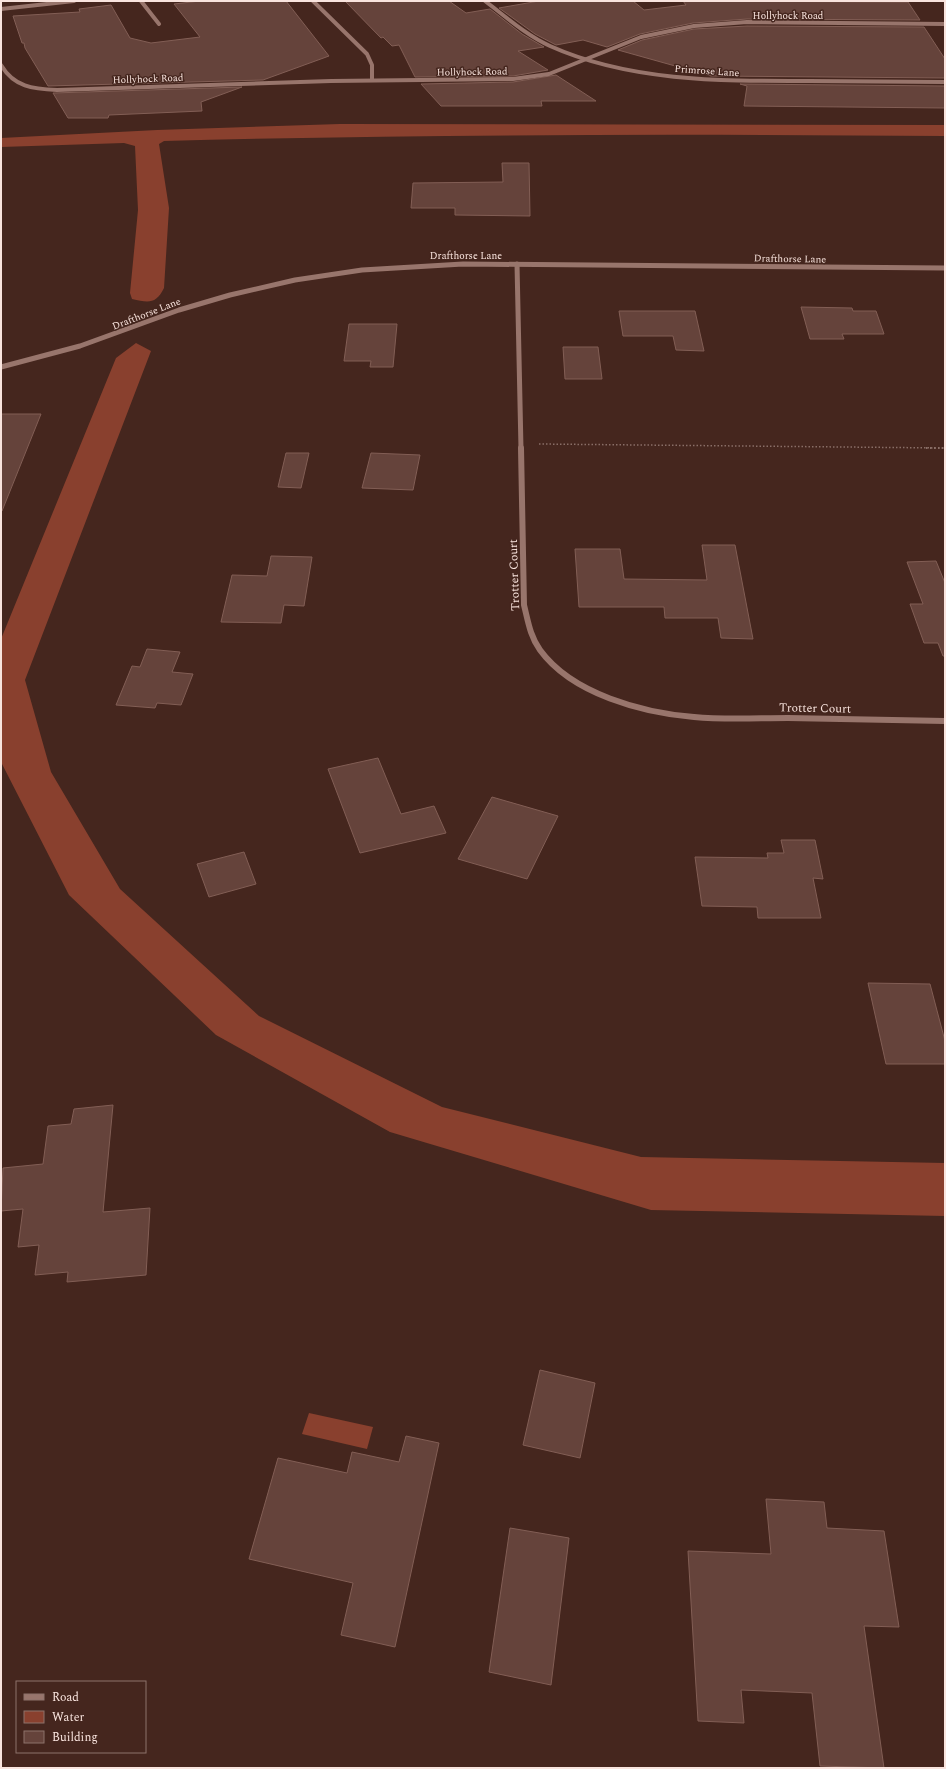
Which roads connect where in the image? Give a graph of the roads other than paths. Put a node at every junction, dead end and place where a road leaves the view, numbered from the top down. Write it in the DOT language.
graph roads {
  1 [pos="74,1"];
  2 [pos="141,1"];
  3 [pos="313,1"];
  4 [pos="486,1"];
  5 [pos="1,10"];
  6 [pos="159,24"];
  7 [pos="945,24"];
  8 [pos="587,59"];
  9 [pos="1,65"];
  10 [pos="372,80"];
  11 [pos="945,82"];
  12 [pos="517,264"];
  13 [pos="945,268"];
  14 [pos="1,367"];
  15 [pos="945,721"];
  1 -- 5 [label="street"];
  2 -- 6 [label="street"];
  3 -- 10 [label="street"];
  4 -- 8 [label="street, Primrose Lane"];
  7 -- 8 [label="street, Hollyhock Road"];
  8 -- 10 [label="street, Hollyhock Road"];
  8 -- 11 [label="street, Primrose Lane"];
  9 -- 10 [label="street, Hollyhock Road"];
  12 -- 13 [label="street, Drafthorse Lane"];
  12 -- 14 [label="street, Drafthorse Lane"];
  12 -- 15 [label="street, Trotter Court"];
}
